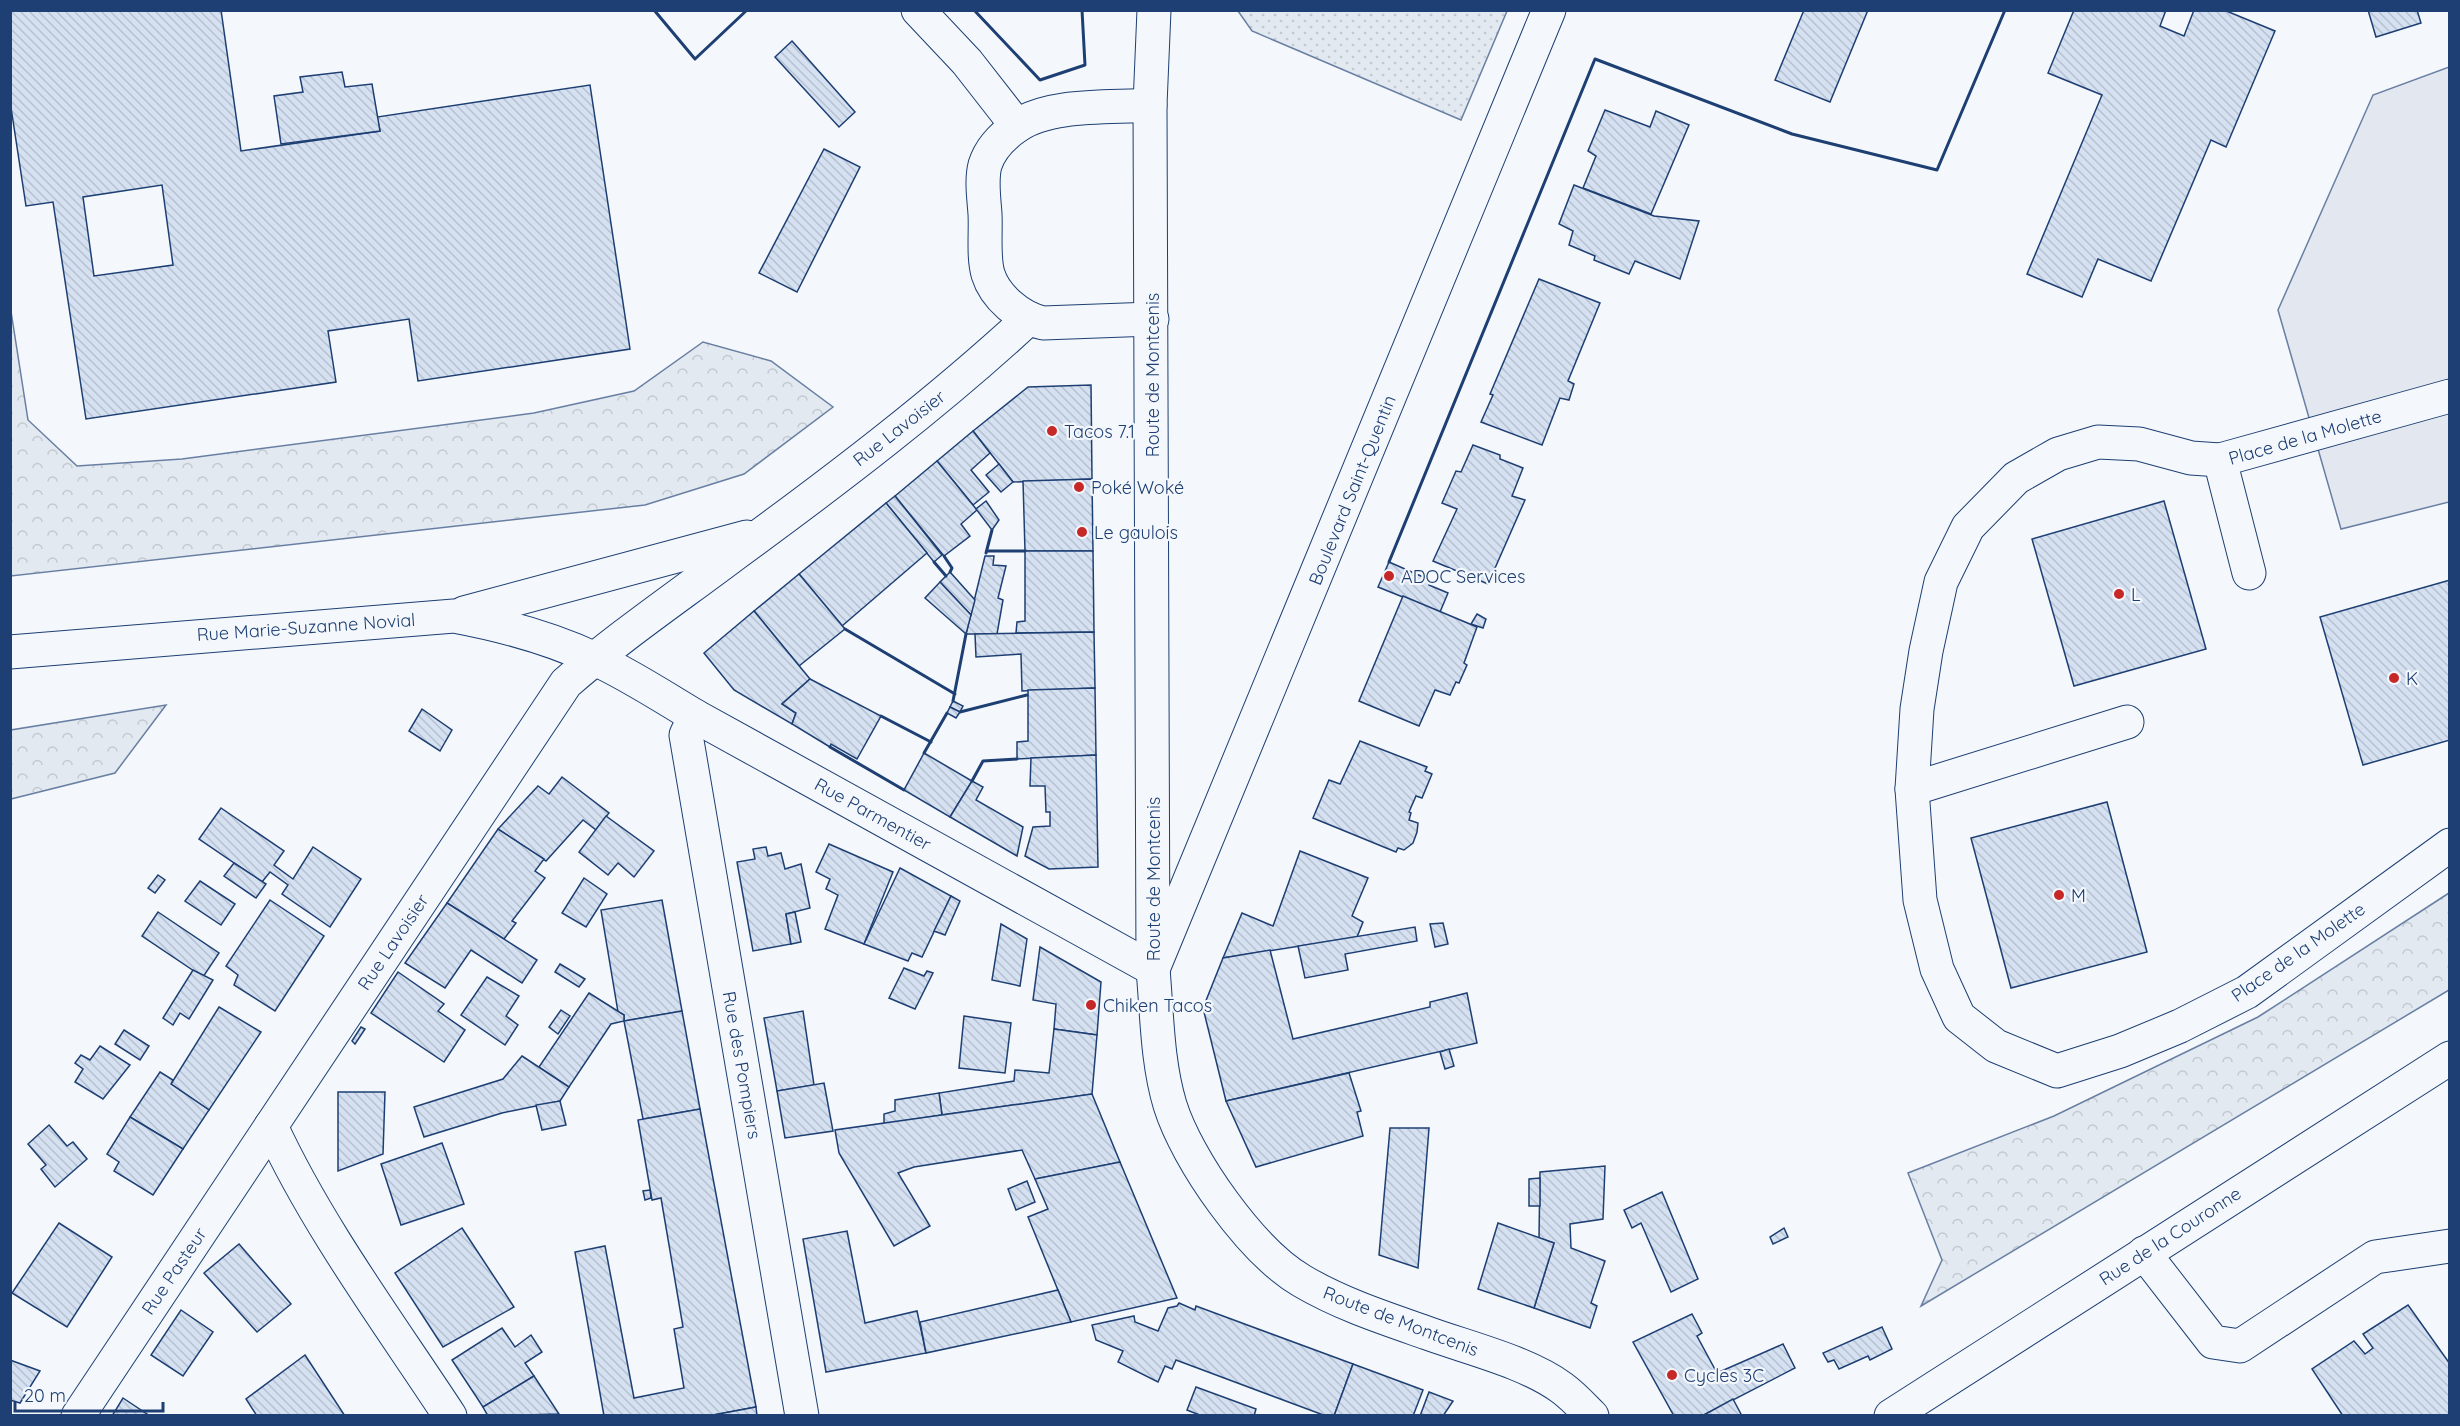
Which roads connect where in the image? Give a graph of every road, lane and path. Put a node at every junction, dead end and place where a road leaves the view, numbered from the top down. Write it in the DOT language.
graph roads {
  1 [pos="918,10"];
  2 [pos="1154,10"];
  3 [pos="1549,10"];
  4 [pos="1150,105"];
  5 [pos="1017,126"];
  6 [pos="1152,319"];
  7 [pos="1027,320"];
  8 [pos="2450,396"];
  9 [pos="2220,460"];
  10 [pos="766,531"];
  11 [pos="2249,573"];
  12 [pos="454,616"];
  13 [pos="10,652"];
  14 [pos="594,658"];
  15 [pos="695,716"];
  16 [pos="2127,722"];
  17 [pos="1912,789"];
  18 [pos="2450,845"];
  19 [pos="1153,969"];
  20 [pos="2450,1058"];
  21 [pos="271,1125"];
  22 [pos="2450,1246"];
  23 [pos="2144,1253"];
  24 [pos="78,1416"];
  25 [pos="450,1416"];
  26 [pos="802,1416"];
  27 [pos="1592,1416"];
  28 [pos="1891,1416"];
  1 -- 5 [label="street"];
  2 -- 4 [label="street, Route de Montcenis"];
  3 -- 19 [label="street, Boulevard Saint-Quentin"];
  4 -- 5 [label="street"];
  4 -- 6 [label="street, Route de Montcenis"];
  5 -- 7 [label="street"];
  6 -- 7 [label="street"];
  6 -- 19 [label="street, Route de Montcenis"];
  7 -- 10 [label="street, Rue Lavoisier"];
  8 -- 9 [label="street, Place de la Molette"];
  9 -- 11 [label="street"];
  9 -- 17 [label="street, Place de la Molette"];
  10 -- 12 [label="street, Rue Lavoisier"];
  10 -- 14 [label="street, Rue Lavoisier"];
  12 -- 13 [label="street, Rue Marie-Suzanne Novial"];
  12 -- 14 [label="street, Rue Marie-Suzanne Novial"];
  14 -- 15 [label="street, Rue Parmentier"];
  14 -- 21 [label="street, Rue Lavoisier"];
  15 -- 19 [label="street, Rue Parmentier"];
  15 -- 26 [label="street, Rue des Pompiers"];
  16 -- 17 [label="street"];
  17 -- 18 [label="street, Place de la Molette"];
  19 -- 27 [label="street, Route de Montcenis"];
  20 -- 23 [label="street, Rue de la Couronne"];
  21 -- 24 [label="street, Rue Pasteur"];
  21 -- 25 [label="street"];
  22 -- 23 [label="street"];
  23 -- 28 [label="street, Rue de la Couronne"];
}
